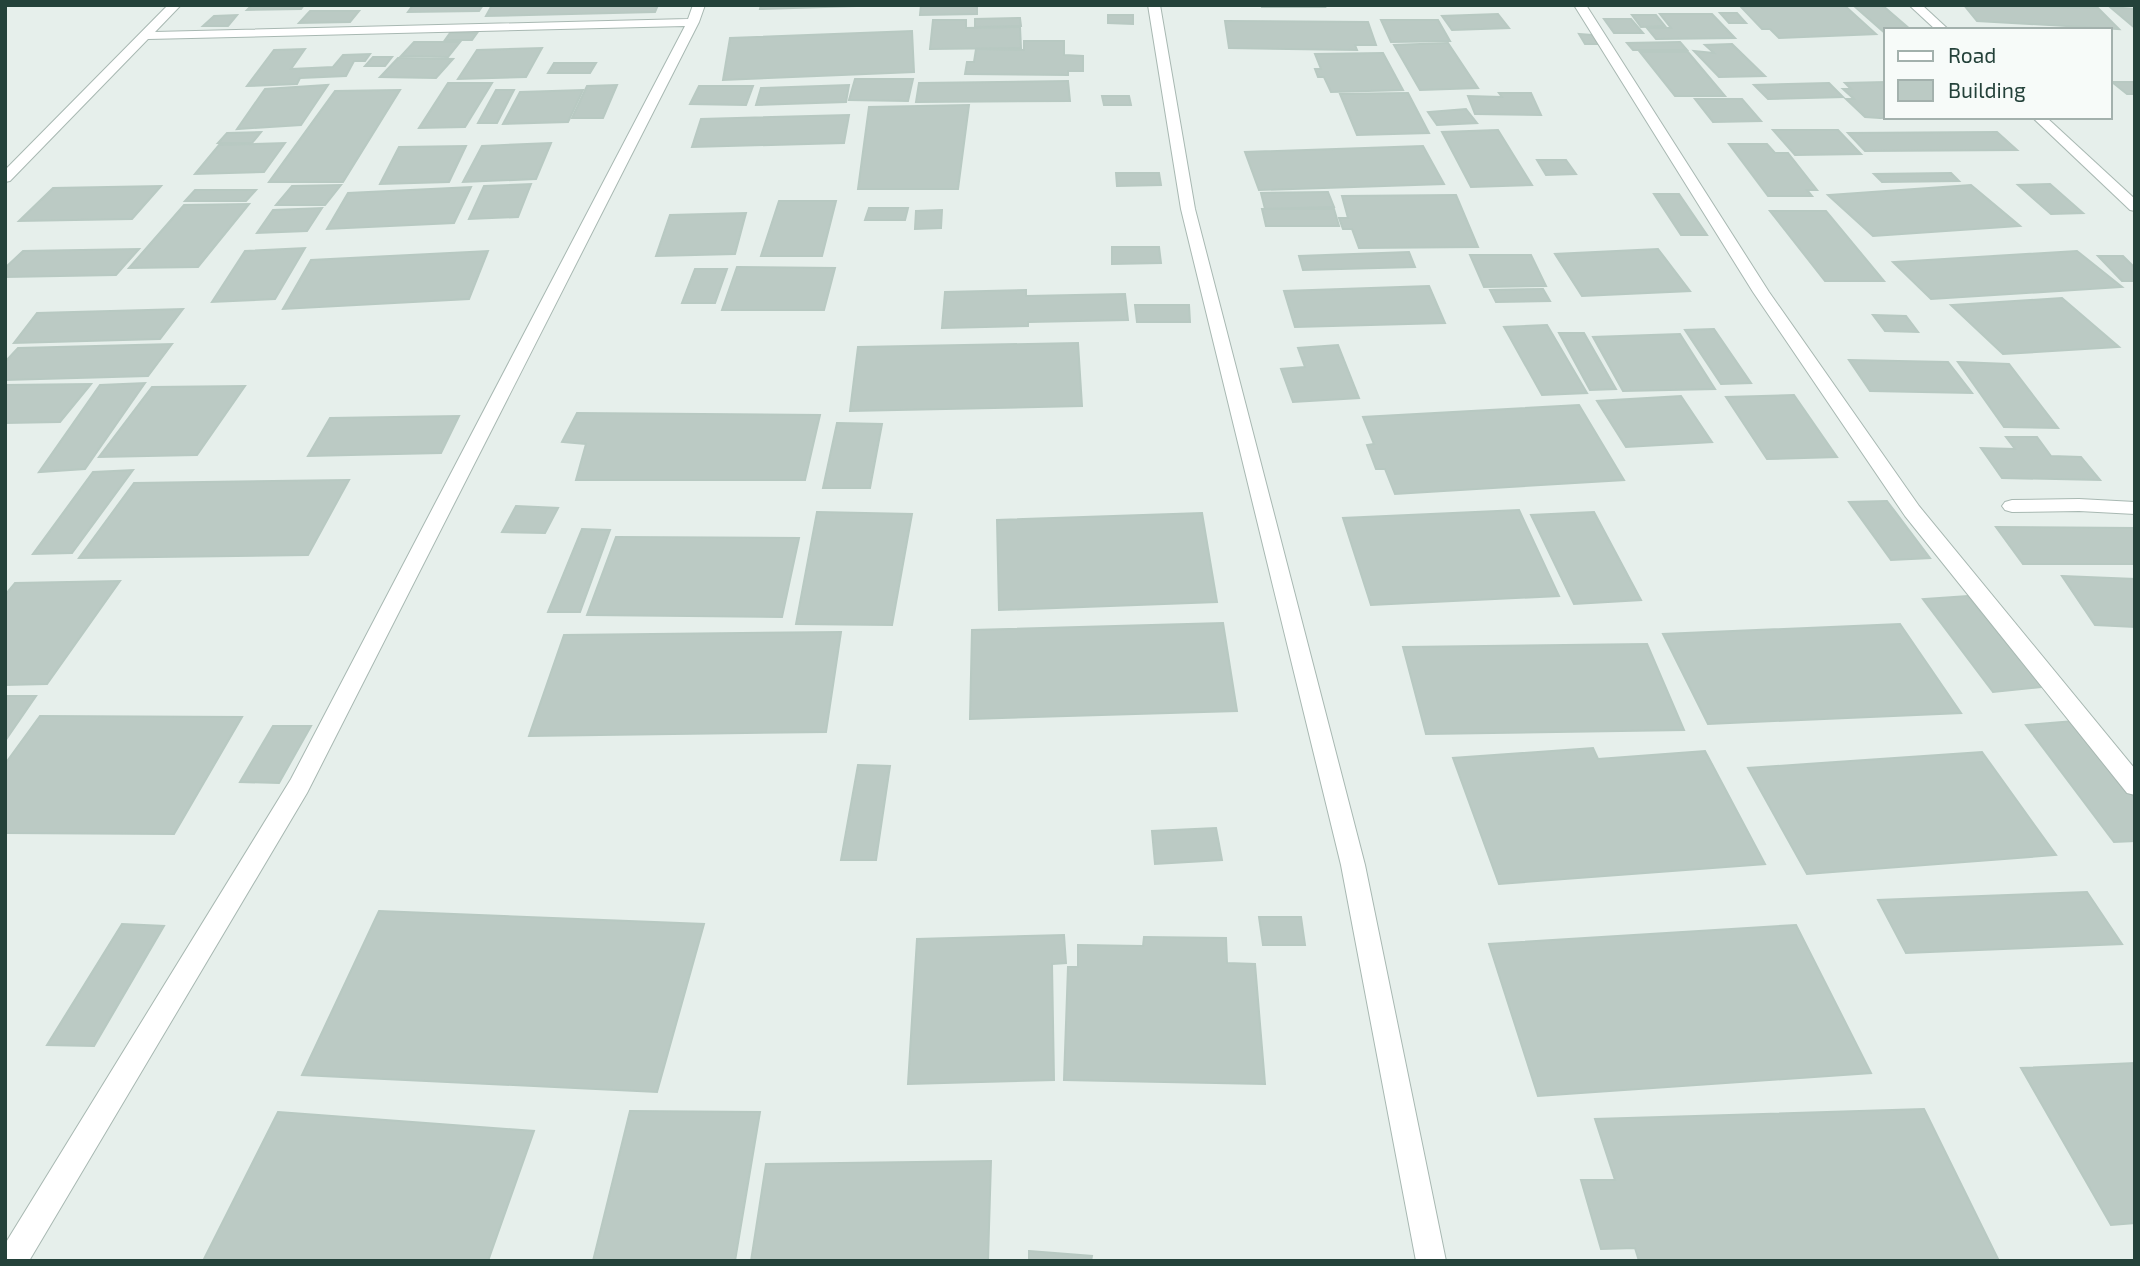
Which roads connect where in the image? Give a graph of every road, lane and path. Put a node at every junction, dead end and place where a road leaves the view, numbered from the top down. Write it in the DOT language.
graph roads {
  1 [pos="175,5"];
  2 [pos="1154,5"];
  3 [pos="1580,5"];
  4 [pos="1915,5"];
  5 [pos="696,14"];
  6 [pos="1941,28"];
  7 [pos="142,36"];
  8 [pos="2040,119"];
  9 [pos="5,178"];
  10 [pos="2135,207"];
  11 [pos="2012,506"];
  12 [pos="2135,508"];
  13 [pos="2135,786"];
  14 [pos="12,1261"];
  15 [pos="1431,1261"];
  1 -- 7 [label="street"];
  2 -- 15 [label="street"];
  3 -- 13 [label="street"];
  4 -- 6 [label="street"];
  5 -- 7 [label="street"];
  5 -- 14 [label="street"];
  7 -- 9 [label="street"];
  8 -- 10 [label="street"];
  11 -- 12 [label="street"];
}
